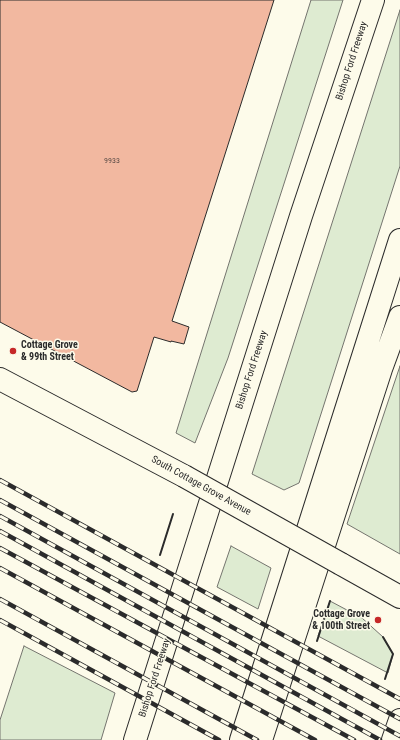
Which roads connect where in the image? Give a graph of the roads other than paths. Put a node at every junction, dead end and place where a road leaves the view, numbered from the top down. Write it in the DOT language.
graph roads {
  1 [pos="372,0"];
  2 [pos="400,240"];
  3 [pos="400,317"];
  4 [pos="0,378"];
  5 [pos="400,597"];
  6 [pos="400,720"];
  7 [pos="135,740"];
  8 [pos="241,740"];
  9 [pos="261,740"];
  10 [pos="393,740"];
  1 -- 7 [label="main road, Bishop Ford Freeway"];
  2 -- 8 [label="main road"];
  3 -- 9 [label="main road"];
  4 -- 5 [label="main road, South Cottage Grove Avenue, bridge"];
  6 -- 10 [label="main road"];
}
